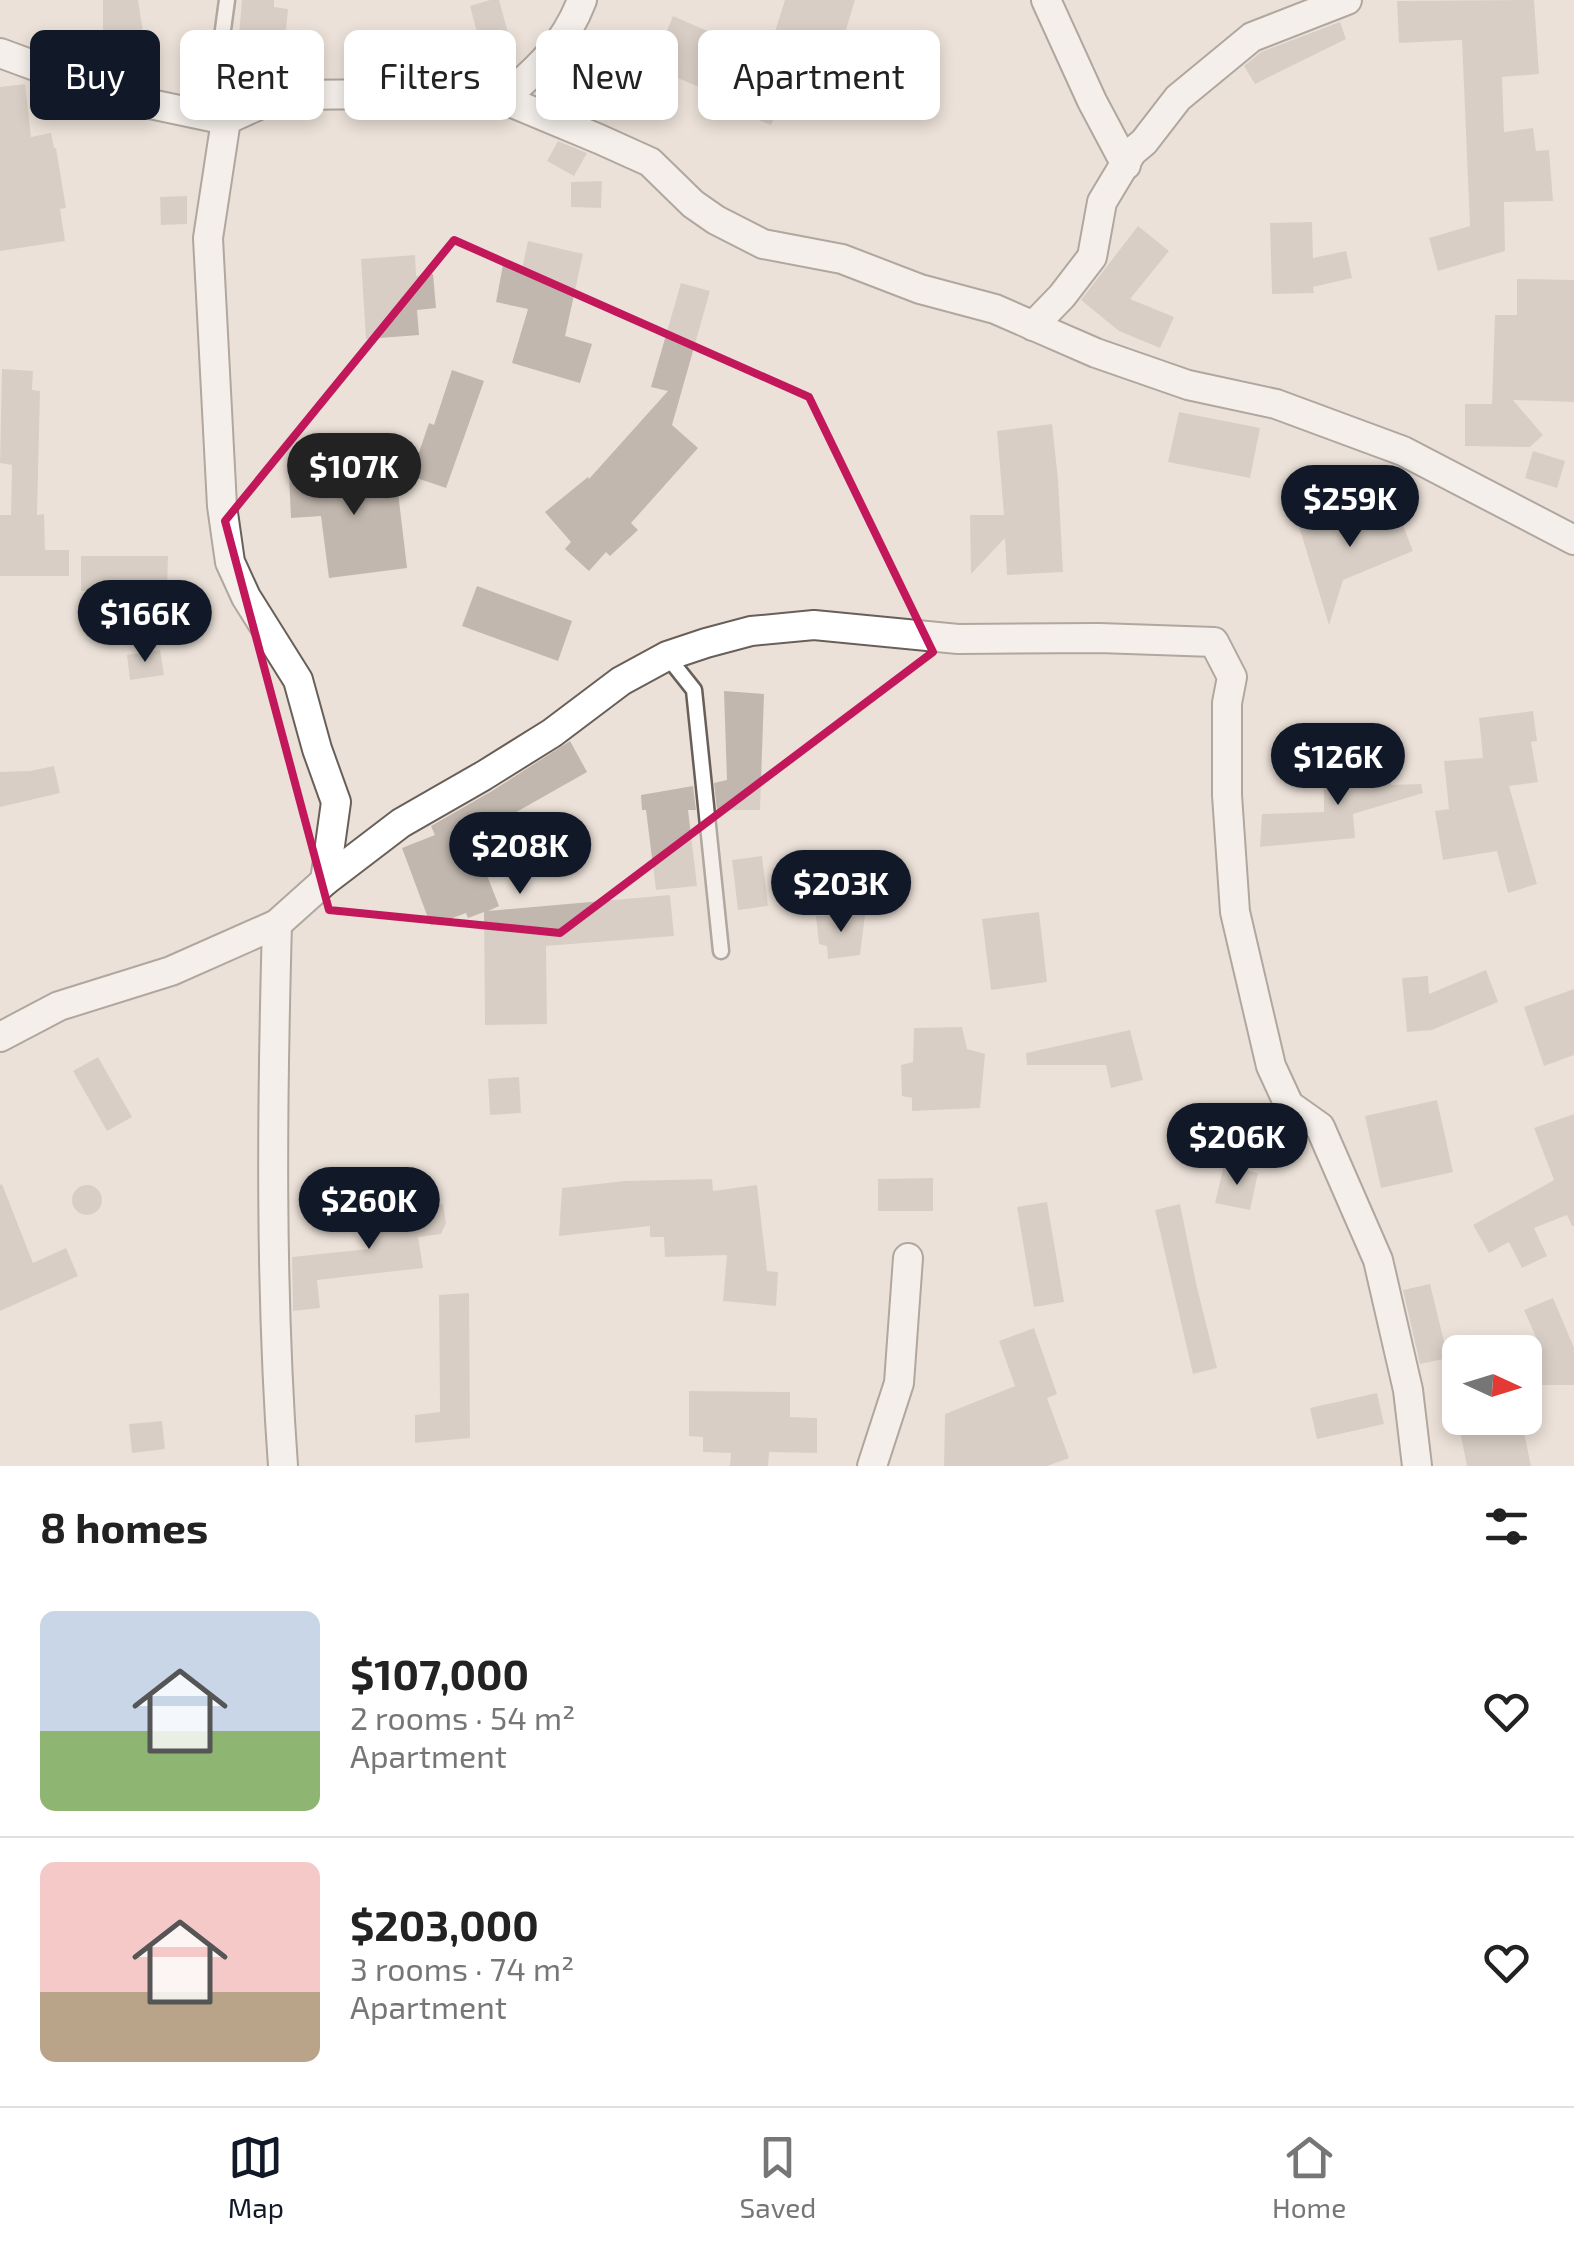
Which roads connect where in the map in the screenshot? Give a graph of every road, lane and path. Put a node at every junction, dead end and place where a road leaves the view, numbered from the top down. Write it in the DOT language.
graph roads {
  1 [pos="227,0"];
  2 [pos="582,0"];
  3 [pos="1046,0"];
  4 [pos="1347,0"];
  5 [pos="225,30"];
  6 [pos="0,54"];
  7 [pos="516,88"];
  8 [pos="516,104"];
  9 [pos="180,111"];
  10 [pos="218,120"];
  11 [pos="1126,165"];
  12 [pos="1033,326"];
  13 [pos="1574,540"];
  14 [pos="668,656"];
  15 [pos="325,881"];
  16 [pos="277,924"];
  17 [pos="720,951"];
  18 [pos="0,1038"];
  19 [pos="908,1258"];
  20 [pos="283,1466"];
  21 [pos="872,1466"];
  22 [pos="1418,1466"];
  1 -- 5 [label="lane"];
  2 -- 7 [label="street"];
  3 -- 11 [label="street"];
  4 -- 11 [label="street"];
  6 -- 9 [label="street"];
  8 -- 12 [label="street"];
  10 -- 15 [label="street"];
  11 -- 12 [label="street"];
  12 -- 13 [label="street"];
  14 -- 15 [label="street"];
  14 -- 17 [label="lane"];
  14 -- 22 [label="street"];
  15 -- 16 [label="street"];
  16 -- 18 [label="street"];
  16 -- 20 [label="street"];
  19 -- 21 [label="street"];
}
